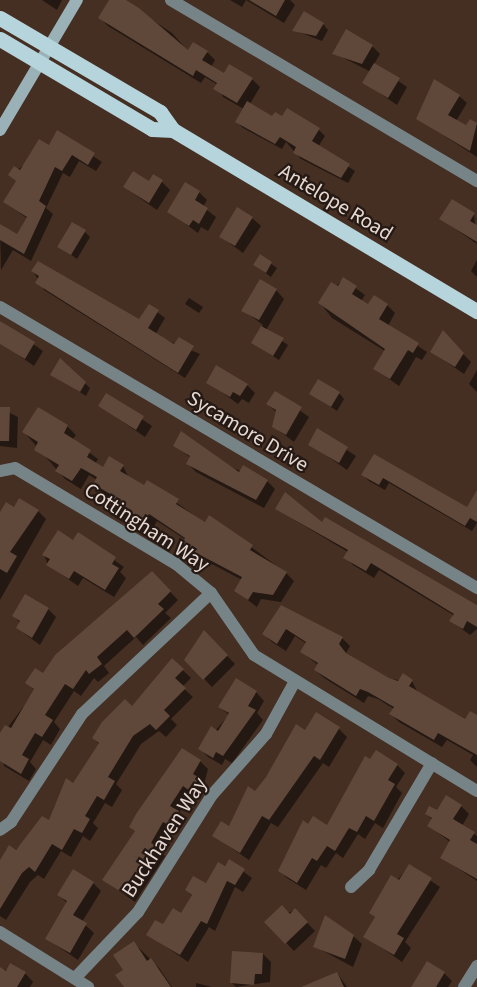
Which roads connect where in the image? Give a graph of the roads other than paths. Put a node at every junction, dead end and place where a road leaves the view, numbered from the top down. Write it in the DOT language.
graph roads {
  1 [pos="77,0"];
  2 [pos="171,0"];
  3 [pos="0,18"];
  4 [pos="0,39"];
  5 [pos="51,48"];
  6 [pos="41,63"];
  7 [pos="0,130"];
  8 [pos="173,130"];
  9 [pos="477,181"];
  10 [pos="0,307"];
  11 [pos="477,310"];
  12 [pos="0,471"];
  13 [pos="477,588"];
  14 [pos="211,593"];
  15 [pos="294,683"];
  16 [pos="432,763"];
  17 [pos="477,791"];
  18 [pos="0,830"];
  19 [pos="351,886"];
  20 [pos="0,932"];
  21 [pos="477,966"];
  22 [pos="77,976"];
  23 [pos="87,987"];
  24 [pos="464,987"];
  1 -- 5 [label="street"];
  2 -- 9 [label="street"];
  3 -- 5 [label="main road, Antelope Road"];
  4 -- 6 [label="main road, Antelope Road"];
  5 -- 6 [label="street"];
  5 -- 8 [label="main road, Antelope Road"];
  6 -- 7 [label="street"];
  6 -- 8 [label="main road, Antelope Road"];
  8 -- 11 [label="main road, Antelope Road"];
  10 -- 13 [label="street, Sycamore Drive"];
  12 -- 14 [label="street, Cottingham Way"];
  14 -- 15 [label="street, Cottingham Way"];
  14 -- 18 [label="street"];
  15 -- 16 [label="street, Cottingham Way"];
  15 -- 22 [label="street, Buckhaven Way"];
  16 -- 17 [label="street, Cottingham Way"];
  16 -- 19 [label="street"];
  20 -- 22 [label="street"];
  21 -- 24 [label="street"];
  22 -- 23 [label="street"];
}
